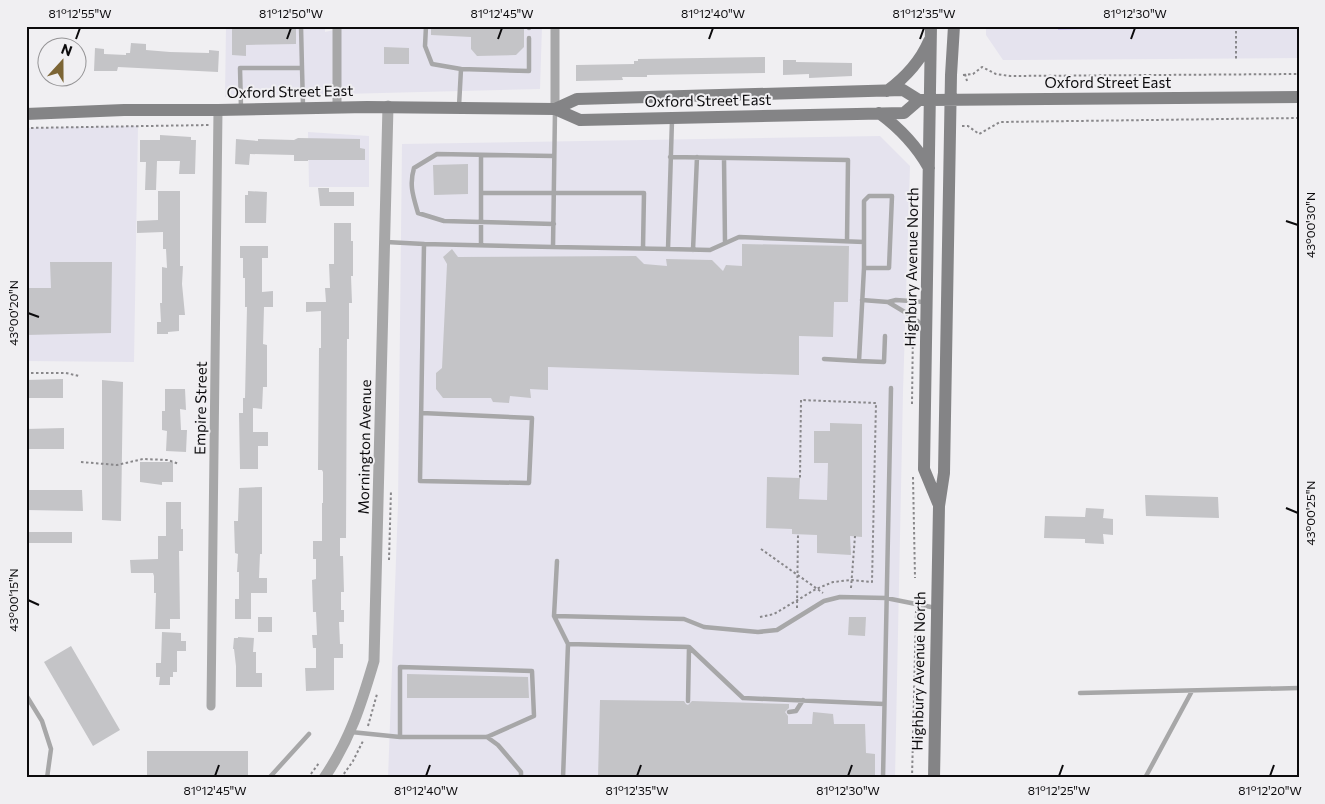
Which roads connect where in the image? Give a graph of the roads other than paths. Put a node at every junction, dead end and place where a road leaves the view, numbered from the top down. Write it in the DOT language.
graph roads {
  1 [pos="301,26"];
  2 [pos="337,26"];
  3 [pos="426,26"];
  4 [pos="555,26"];
  5 [pos="954,26"];
  6 [pos="931,31"];
  7 [pos="529,38"];
  8 [pos="302,68"];
  9 [pos="461,68"];
  10 [pos="887,91"];
  11 [pos="1299,98"];
  12 [pos="924,100"];
  13 [pos="952,100"];
  14 [pos="388,106"];
  15 [pos="337,107"];
  16 [pos="303,108"];
  17 [pos="459,108"];
  18 [pos="241,109"];
  19 [pos="555,109"];
  20 [pos="218,110"];
  21 [pos="879,113"];
  22 [pos="26,114"];
  23 [pos="672,118"];
  24 [pos="481,155"];
  25 [pos="554,156"];
  26 [pos="670,156"];
  27 [pos="697,157"];
  28 [pos="724,158"];
  29 [pos="930,171"];
  30 [pos="481,193"];
  31 [pos="554,193"];
  32 [pos="481,222"];
  33 [pos="554,224"];
  34 [pos="847,241"];
  35 [pos="385,242"];
  36 [pos="864,242"];
  37 [pos="424,244"];
  38 [pos="725,244"];
  39 [pos="481,245"];
  40 [pos="554,247"];
  41 [pos="643,248"];
  42 [pos="668,249"];
  43 [pos="694,250"];
  44 [pos="864,268"];
  45 [pos="862,300"];
  46 [pos="888,302"];
  47 [pos="928,303"];
  48 [pos="927,330"];
  49 [pos="885,336"];
  50 [pos="824,359"];
  51 [pos="859,361"];
  52 [pos="891,388"];
  53 [pos="422,413"];
  54 [pos="939,506"];
  55 [pos="557,561"];
  56 [pos="886,598"];
  57 [pos="936,608"];
  58 [pos="554,616"];
  59 [pos="568,644"];
  60 [pos="689,646"];
  61 [pos="1299,688"];
  62 [pos="1192,691"];
  63 [pos="1080,693"];
  64 [pos="26,695"];
  65 [pos="803,700"];
  66 [pos="688,701"];
  67 [pos="884,704"];
  68 [pos="211,706"];
  69 [pos="789,712"];
  70 [pos="350,732"];
  71 [pos="309,734"];
  72 [pos="400,737"];
  73 [pos="487,738"];
  74 [pos="47,778"];
  75 [pos="269,778"];
  76 [pos="324,778"];
  77 [pos="521,778"];
  78 [pos="563,778"];
  79 [pos="883,778"];
  80 [pos="934,778"];
  81 [pos="1145,778"];
  1 -- 8 [label="lane"];
  2 -- 15 [label="street"];
  3 -- 9 [label="lane"];
  4 -- 19 [label="street"];
  5 -- 13 [label="main road, Highbury Avenue North"];
  6 -- 10 [label="main road"];
  6 -- 12 [label="main road, Highbury Avenue North"];
  7 -- 9 [label="lane"];
  8 -- 16 [label="lane"];
  8 -- 18 [label="lane"];
  9 -- 17 [label="lane"];
  10 -- 12 [label="main road, Oxford Street East"];
  10 -- 19 [label="main road, Oxford Street East"];
  11 -- 13 [label="main road, Oxford Street East"];
  12 -- 13 [label="main road, Oxford Street East"];
  12 -- 21 [label="main road, Oxford Street East"];
  12 -- 29 [label="main road, Highbury Avenue North"];
  13 -- 54 [label="main road, Highbury Avenue North"];
  14 -- 15 [label="main road, Oxford Street East"];
  14 -- 17 [label="main road, Oxford Street East"];
  14 -- 35 [label="street, Mornington Avenue"];
  15 -- 16 [label="main road, Oxford Street East"];
  16 -- 18 [label="main road, Oxford Street East"];
  17 -- 19 [label="main road, Oxford Street East"];
  18 -- 20 [label="main road, Oxford Street East"];
  19 -- 23 [label="main road, Oxford Street East"];
  19 -- 25 [label="lane"];
  20 -- 22 [label="main road, Oxford Street East"];
  20 -- 68 [label="street, Empire Street"];
  21 -- 23 [label="main road, Oxford Street East"];
  21 -- 29 [label="main road"];
  23 -- 26 [label="lane"];
  24 -- 25 [label="lane"];
  24 -- 30 [label="lane"];
  24 -- 32 [label="lane"];
  25 -- 31 [label="lane"];
  26 -- 27 [label="lane"];
  26 -- 42 [label="lane"];
  27 -- 28 [label="lane"];
  27 -- 43 [label="lane"];
  28 -- 34 [label="lane"];
  28 -- 38 [label="lane"];
  29 -- 47 [label="main road, Highbury Avenue North"];
  30 -- 31 [label="lane"];
  30 -- 32 [label="lane"];
  31 -- 33 [label="lane"];
  31 -- 41 [label="lane"];
  32 -- 33 [label="lane"];
  32 -- 39 [label="lane"];
  33 -- 40 [label="lane"];
  34 -- 36 [label="lane"];
  34 -- 38 [label="lane"];
  35 -- 37 [label="lane"];
  35 -- 70 [label="street, Mornington Avenue"];
  36 -- 44 [label="lane"];
  36 -- 44 [label="lane"];
  37 -- 39 [label="lane"];
  37 -- 53 [label="lane"];
  38 -- 43 [label="lane"];
  39 -- 40 [label="lane"];
  40 -- 41 [label="lane"];
  41 -- 42 [label="lane"];
  42 -- 43 [label="lane"];
  44 -- 45 [label="lane"];
  45 -- 46 [label="lane"];
  45 -- 51 [label="lane"];
  46 -- 47 [label="lane"];
  46 -- 48 [label="lane"];
  47 -- 48 [label="main road, Highbury Avenue North"];
  48 -- 54 [label="main road, Highbury Avenue North"];
  49 -- 51 [label="lane"];
  50 -- 51 [label="lane"];
  52 -- 56 [label="lane"];
  53 -- 53 [label="lane"];
  54 -- 57 [label="main road, Highbury Avenue North"];
  55 -- 58 [label="lane"];
  56 -- 57 [label="lane"];
  56 -- 58 [label="lane"];
  56 -- 67 [label="lane"];
  57 -- 80 [label="main road, Highbury Avenue North"];
  58 -- 59 [label="lane"];
  59 -- 60 [label="lane"];
  59 -- 78 [label="lane"];
  60 -- 65 [label="lane"];
  60 -- 66 [label="lane"];
  61 -- 62 [label="lane"];
  62 -- 63 [label="lane"];
  62 -- 81 [label="lane"];
  64 -- 74 [label="lane"];
  65 -- 67 [label="lane"];
  65 -- 69 [label="lane"];
  67 -- 79 [label="lane"];
  70 -- 72 [label="lane"];
  70 -- 76 [label="street, Mornington Avenue"];
  71 -- 75 [label="lane"];
  72 -- 73 [label="lane"];
  72 -- 73 [label="lane"];
  73 -- 77 [label="lane"];
}
